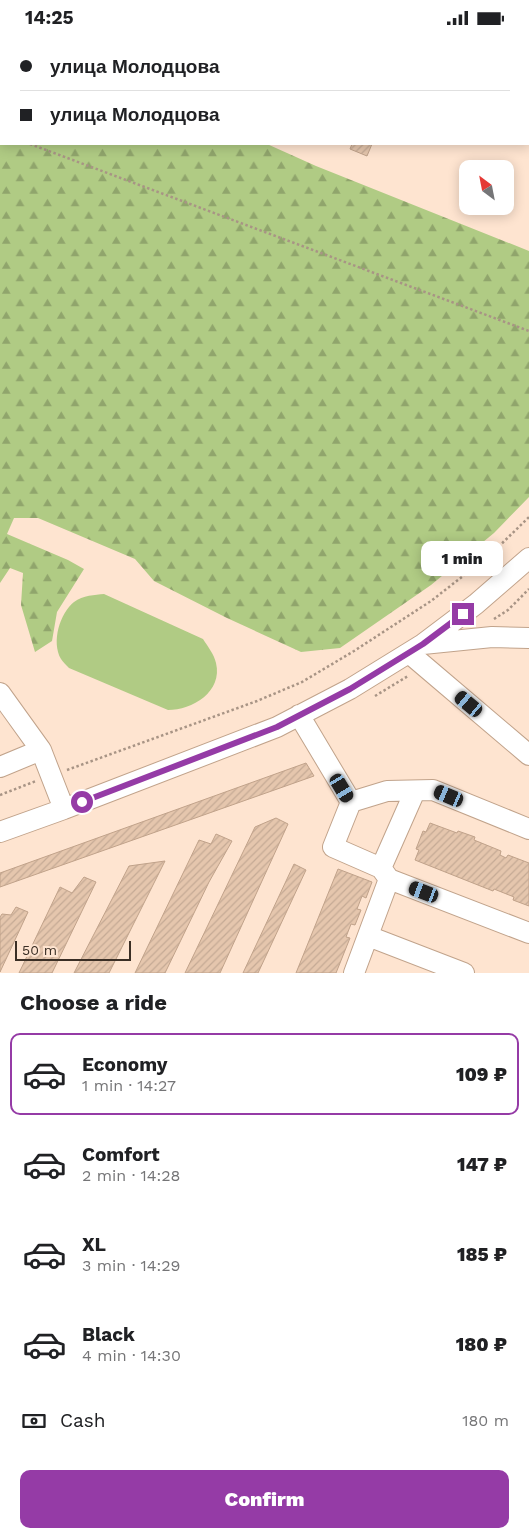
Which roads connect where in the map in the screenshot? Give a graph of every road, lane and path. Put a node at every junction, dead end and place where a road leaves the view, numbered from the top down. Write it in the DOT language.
graph roads {
  1 [pos="33,145"];
  2 [pos="529,331"];
  3 [pos="529,517"];
  4 [pos="529,558"];
  5 [pos="529,637"];
  6 [pos="416,649"];
  7 [pos="0,693"];
  8 [pos="299,715"];
  9 [pos="41,750"];
  10 [pos="529,755"];
  11 [pos="0,767"];
  12 [pos="51,776"];
  13 [pos="415,791"];
  14 [pos="0,795"];
  15 [pos="351,802"];
  16 [pos="64,809"];
  17 [pos="529,829"];
  18 [pos="0,832"];
  19 [pos="385,873"];
  20 [pos="529,933"];
  21 [pos="368,936"];
  22 [pos="458,972"];
  23 [pos="354,973"];
  1 -- 2 [label="path"];
  3 -- 12 [label="path"];
  4 -- 6 [label="street"];
  5 -- 6 [label="street"];
  6 -- 8 [label="street"];
  6 -- 10 [label="street"];
  7 -- 9 [label="street"];
  8 -- 15 [label="street"];
  8 -- 16 [label="street"];
  9 -- 11 [label="street"];
  9 -- 12 [label="street"];
  12 -- 14 [label="path"];
  12 -- 16 [label="street"];
  13 -- 15 [label="street"];
  13 -- 17 [label="street"];
  13 -- 19 [label="street"];
  15 -- 19 [label="street"];
  16 -- 18 [label="street"];
  19 -- 20 [label="street"];
  19 -- 21 [label="street"];
  21 -- 22 [label="street"];
  21 -- 23 [label="street"];
}
